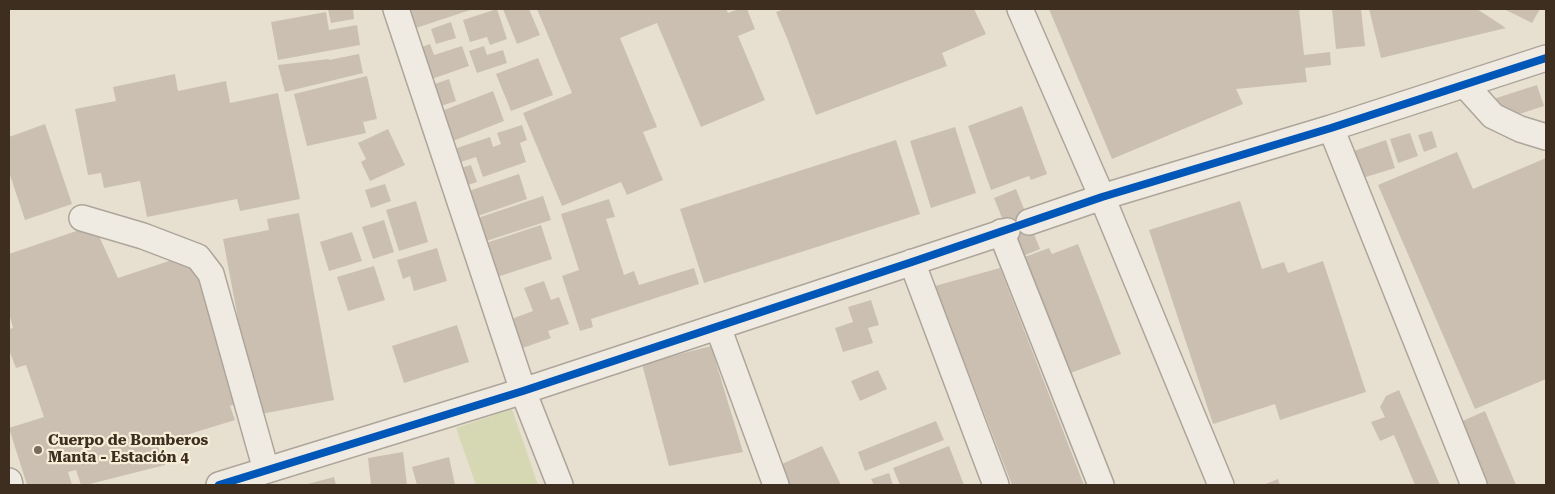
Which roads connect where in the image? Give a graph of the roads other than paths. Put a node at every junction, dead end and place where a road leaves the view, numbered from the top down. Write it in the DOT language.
graph roads {
  1 [pos="396,9"];
  2 [pos="1020,9"];
  3 [pos="1546,58"];
  4 [pos="1465,85"];
  5 [pos="1331,128"];
  6 [pos="1546,137"];
  7 [pos="1102,197"];
  8 [pos="82,218"];
  9 [pos="1012,228"];
  10 [pos="912,262"];
  11 [pos="718,327"];
  12 [pos="523,391"];
  13 [pos="266,470"];
  14 [pos="9,481"];
  15 [pos="10,485"];
  16 [pos="219,485"];
  17 [pos="560,485"];
  18 [pos="776,485"];
  19 [pos="996,485"];
  20 [pos="1101,485"];
  21 [pos="1222,485"];
  22 [pos="1474,485"];
  1 -- 12 [label="street"];
  2 -- 7 [label="street"];
  3 -- 4 [label="street"];
  4 -- 5 [label="street"];
  4 -- 6 [label="street"];
  5 -- 7 [label="street"];
  5 -- 22 [label="street"];
  7 -- 9 [label="street"];
  7 -- 21 [label="street"];
  8 -- 13 [label="street"];
  9 -- 10 [label="street"];
  9 -- 20 [label="street"];
  10 -- 11 [label="street"];
  10 -- 19 [label="street"];
  11 -- 12 [label="street"];
  11 -- 18 [label="street"];
  12 -- 13 [label="street"];
  12 -- 17 [label="street"];
  13 -- 16 [label="street"];
  14 -- 15 [label="street"];
}
